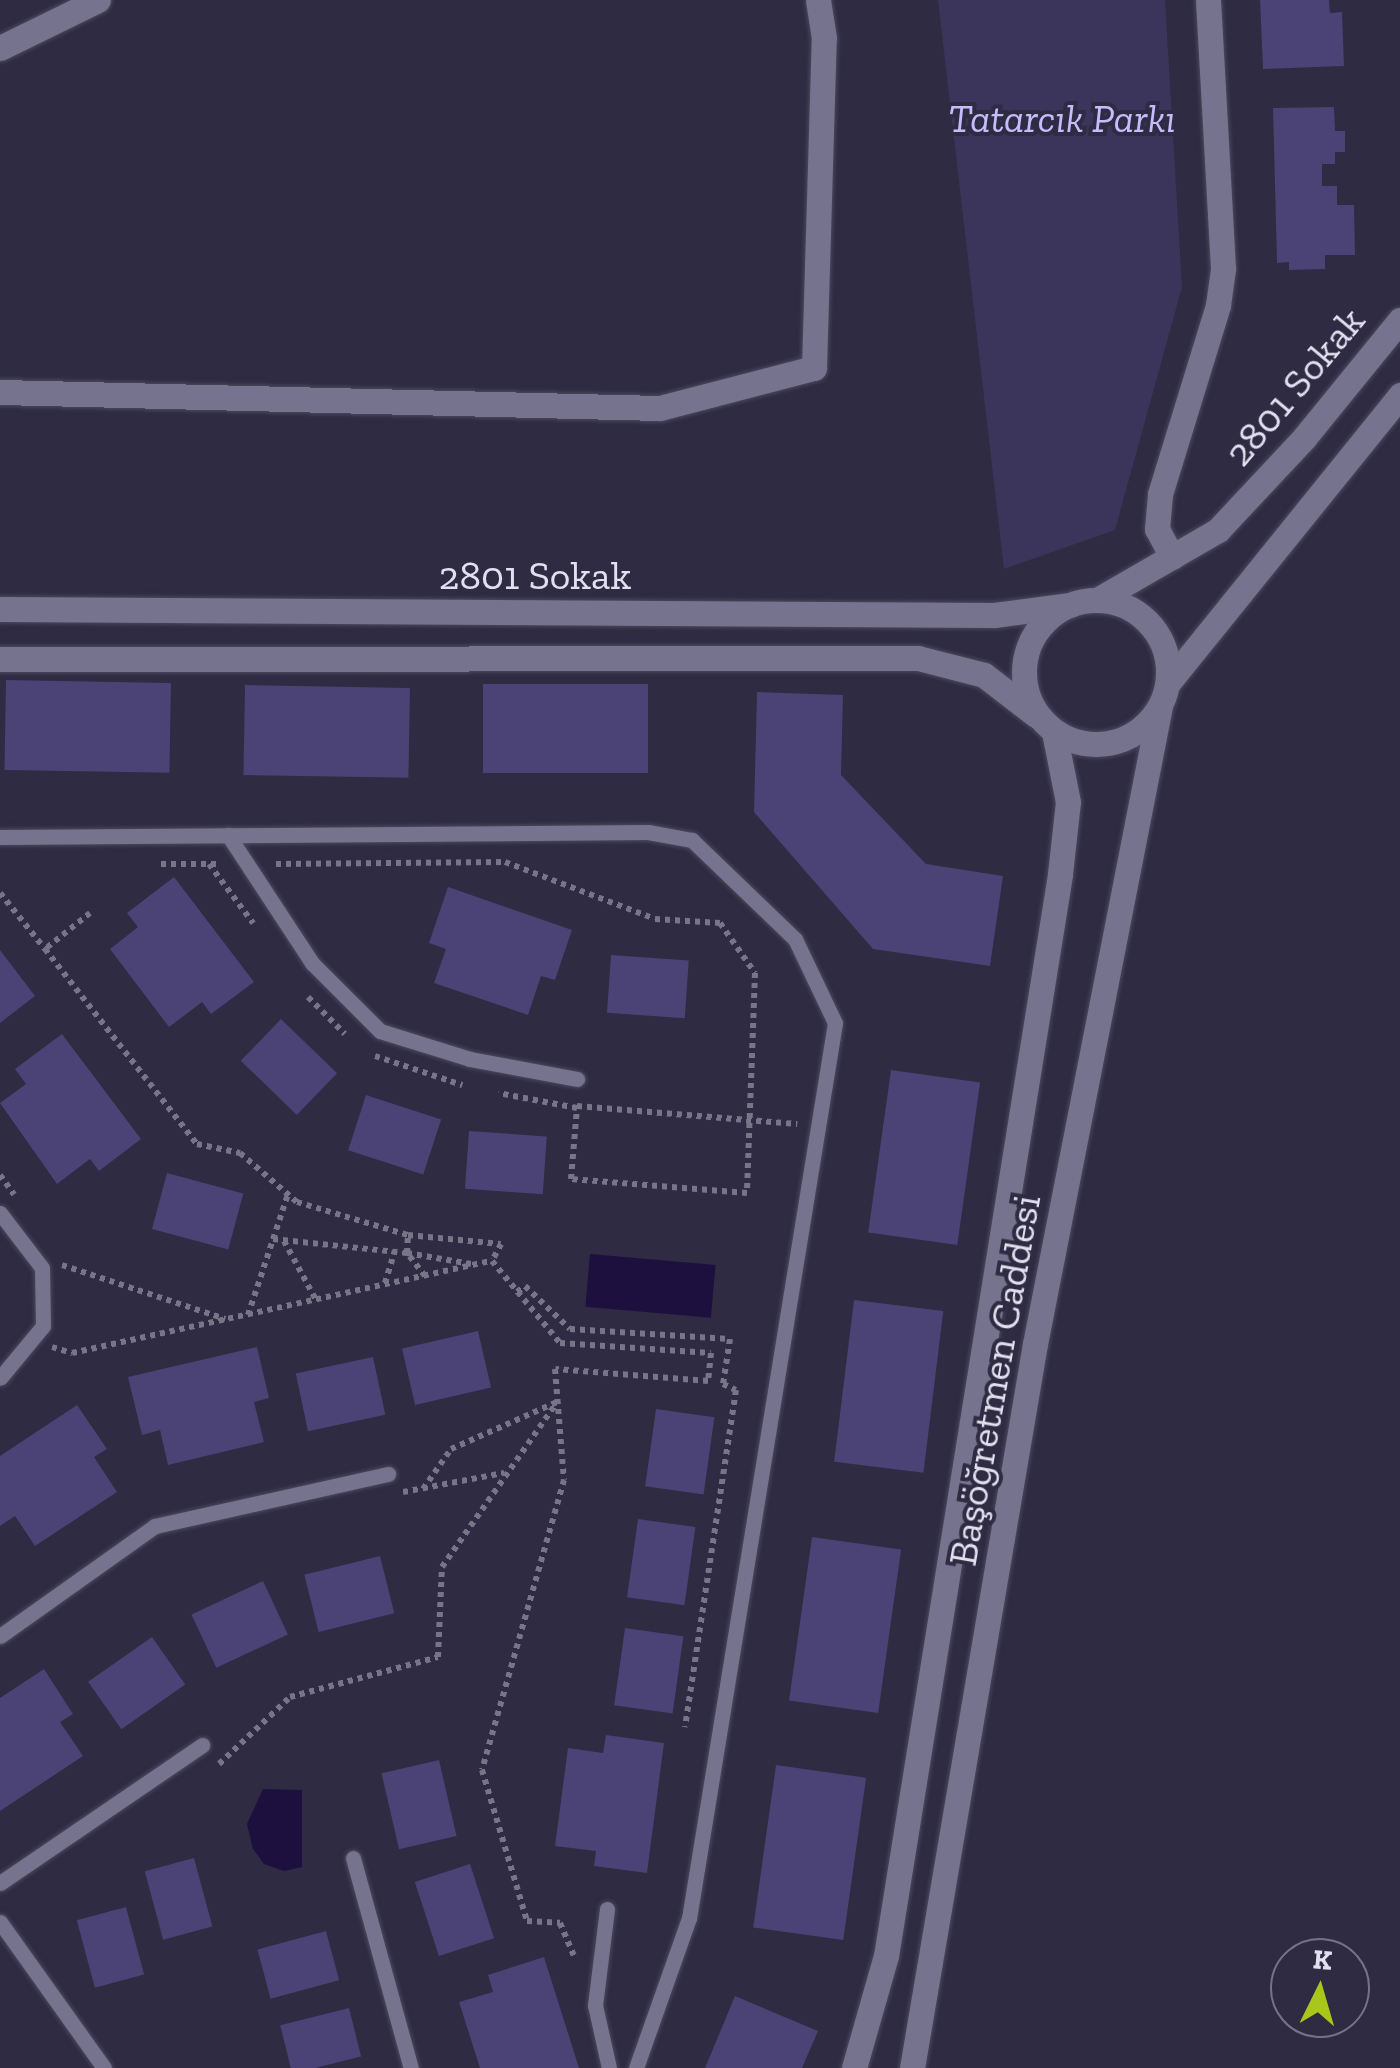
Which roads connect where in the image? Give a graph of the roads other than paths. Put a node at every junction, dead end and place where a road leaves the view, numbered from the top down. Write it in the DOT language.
graph roads {
  1 [pos="98,0"];
  2 [pos="818,0"];
  3 [pos="1208,0"];
  4 [pos="0,48"];
  5 [pos="1400,320"];
  6 [pos="0,392"];
  7 [pos="1400,395"];
  8 [pos="1172,557"];
  9 [pos="1097,600"];
  10 [pos="1070,605"];
  11 [pos="0,609"];
  12 [pos="849,614"];
  13 [pos="849,658"];
  14 [pos="0,659"];
  15 [pos="1164,694"];
  16 [pos="1045,724"];
  17 [pos="228,834"];
  18 [pos="0,837"];
  19 [pos="577,1079"];
  20 [pos="0,1214"];
  21 [pos="0,1378"];
  22 [pos="380,1476"];
  23 [pos="0,1636"];
  24 [pos="202,1745"];
  25 [pos="353,1858"];
  26 [pos="0,1883"];
  27 [pos="606,1909"];
  28 [pos="0,1922"];
  29 [pos="104,2068"];
  30 [pos="411,2068"];
  31 [pos="609,2068"];
  32 [pos="636,2068"];
  33 [pos="854,2068"];
  34 [pos="912,2068"];
  1 -- 4 [label="street"];
  2 -- 6 [label="street"];
  3 -- 8 [label="street"];
  5 -- 8 [label="street, 2801 Sokak"];
  7 -- 15 [label="street"];
  8 -- 9 [label="street, 2801 Sokak"];
  9 -- 10 [label="street, Başöğretmen Caddesi"];
  9 -- 15 [label="street, Başöğretmen Caddesi"];
  10 -- 12 [label="street, 2801 Sokak"];
  10 -- 16 [label="street, Başöğretmen Caddesi"];
  11 -- 12 [label="street, 2801 Sokak"];
  12 -- 13 [label="street"];
  13 -- 14 [label="street"];
  13 -- 16 [label="street"];
  15 -- 16 [label="street"];
  15 -- 34 [label="street, Başöğretmen Caddesi"];
  16 -- 33 [label="street, Başöğretmen Caddesi"];
  17 -- 18 [label="lane"];
  17 -- 19 [label="lane"];
  17 -- 32 [label="lane"];
  20 -- 21 [label="lane"];
  22 -- 23 [label="lane"];
  24 -- 26 [label="lane"];
  25 -- 30 [label="lane"];
  27 -- 31 [label="lane"];
  28 -- 29 [label="lane"];
}
